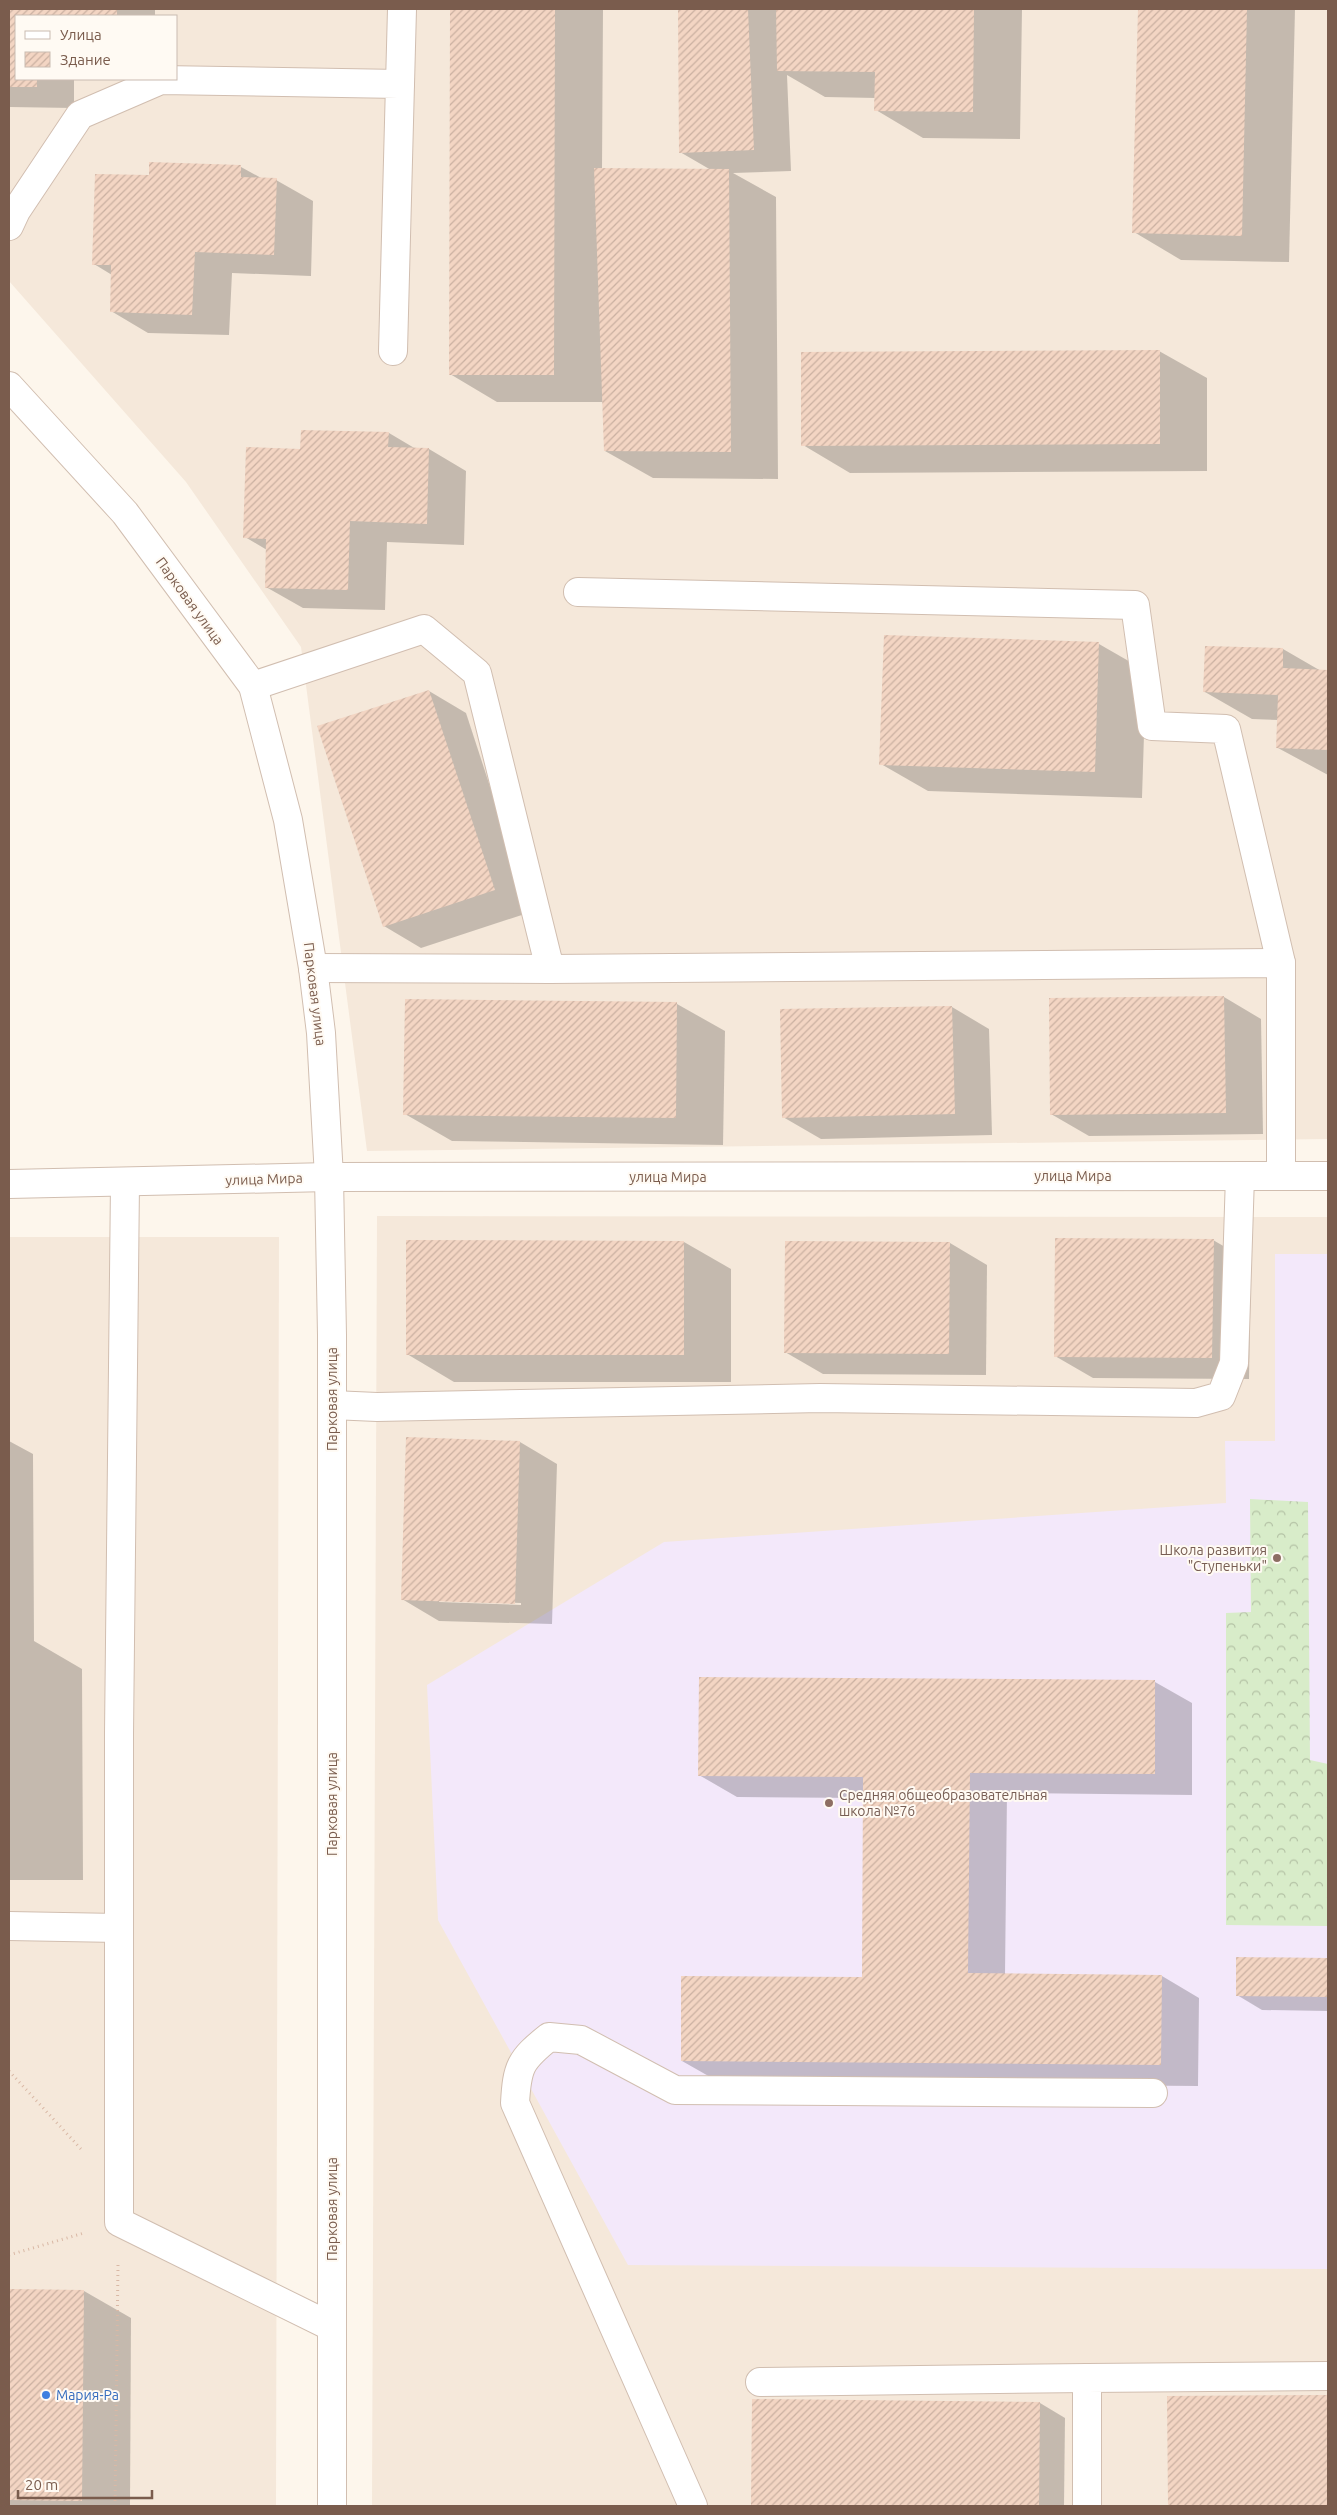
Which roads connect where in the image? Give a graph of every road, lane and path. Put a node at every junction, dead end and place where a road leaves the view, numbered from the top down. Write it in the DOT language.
graph roads {
  1 [pos="402,9"];
  2 [pos="400,84"];
  3 [pos="9,226"];
  4 [pos="393,351"];
  5 [pos="9,386"];
  6 [pos="578,592"];
  7 [pos="253,686"];
  8 [pos="1281,964"];
  9 [pos="313,968"];
  10 [pos="550,969"];
  11 [pos="1240,1176"];
  12 [pos="1282,1176"];
  13 [pos="1328,1176"];
  14 [pos="329,1177"];
  15 [pos="125,1183"];
  16 [pos="9,1184"];
  17 [pos="332,1405"];
  18 [pos="9,1926"];
  19 [pos="118,1928"];
  20 [pos="9,2071"];
  21 [pos="1154,2093"];
  22 [pos="119,2190"];
  23 [pos="119,2222"];
  24 [pos="9,2254"];
  25 [pos="332,2326"];
  26 [pos="1328,2376"];
  27 [pos="1087,2378"];
  28 [pos="760,2382"];
  29 [pos="115,2506"];
  30 [pos="332,2506"];
  31 [pos="693,2506"];
  32 [pos="1087,2506"];
  1 -- 2 [label="street"];
  2 -- 3 [label="street"];
  2 -- 4 [label="street"];
  5 -- 7 [label="street, Парковая улица"];
  6 -- 8 [label="street"];
  7 -- 9 [label="street, Парковая улица"];
  7 -- 10 [label="street"];
  8 -- 10 [label="street"];
  8 -- 12 [label="street"];
  9 -- 10 [label="street"];
  9 -- 14 [label="street, Парковая улица"];
  11 -- 12 [label="street, улица Мира"];
  11 -- 14 [label="street, улица Мира"];
  11 -- 17 [label="street"];
  12 -- 13 [label="street, улица Мира"];
  14 -- 15 [label="street, улица Мира"];
  14 -- 17 [label="street, Парковая улица"];
  15 -- 16 [label="street, улица Мира"];
  15 -- 19 [label="street"];
  17 -- 25 [label="street, Парковая улица"];
  18 -- 19 [label="street"];
  19 -- 22 [label="street"];
  20 -- 22 [label="path"];
  21 -- 31 [label="street"];
  22 -- 23 [label="street"];
  23 -- 24 [label="path"];
  23 -- 25 [label="street"];
  23 -- 29 [label="path"];
  25 -- 30 [label="street, Парковая улица"];
  26 -- 27 [label="street"];
  27 -- 28 [label="street"];
  27 -- 32 [label="street"];
}
